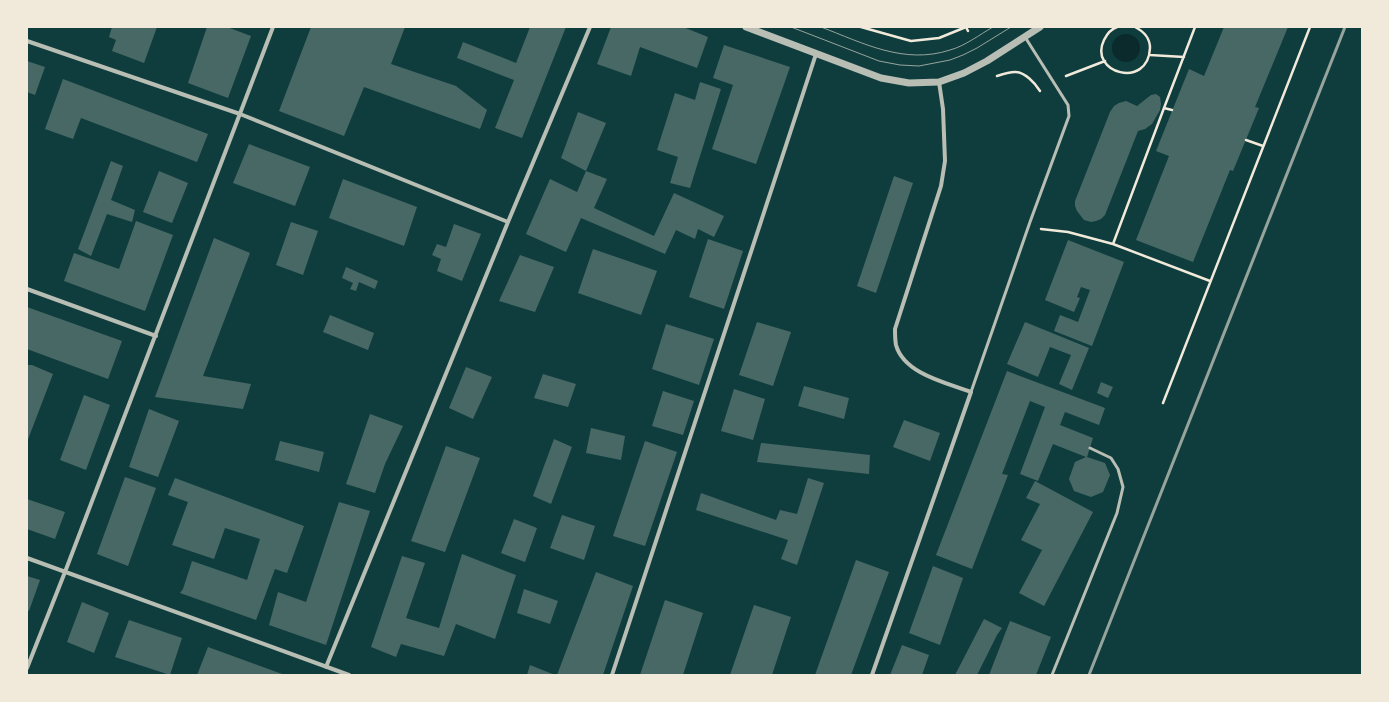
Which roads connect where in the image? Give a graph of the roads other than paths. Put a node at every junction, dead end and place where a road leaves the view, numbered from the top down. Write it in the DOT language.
graph roads {
  1 [pos="273,27"];
  2 [pos="590,27"];
  3 [pos="746,27"];
  4 [pos="1040,27"];
  5 [pos="1025,37"];
  6 [pos="27,41"];
  7 [pos="816,54"];
  8 [pos="939,82"];
  9 [pos="240,114"];
  10 [pos="508,222"];
  11 [pos="27,289"];
  12 [pos="156,336"];
  13 [pos="971,392"];
  14 [pos="1090,448"];
  15 [pos="27,558"];
  16 [pos="66,572"];
  17 [pos="326,667"];
  18 [pos="27,668"];
  19 [pos="348,675"];
  20 [pos="612,675"];
  21 [pos="872,675"];
  22 [pos="1052,675"];
  1 -- 9 [label="street"];
  2 -- 10 [label="street"];
  3 -- 7 [label="street"];
  4 -- 5 [label="street"];
  5 -- 8 [label="street"];
  5 -- 13 [label="lane"];
  6 -- 9 [label="street"];
  7 -- 8 [label="street"];
  7 -- 20 [label="street"];
  8 -- 13 [label="street"];
  9 -- 10 [label="street"];
  9 -- 12 [label="street"];
  10 -- 17 [label="street"];
  11 -- 12 [label="street"];
  12 -- 16 [label="street"];
  13 -- 21 [label="street"];
  14 -- 22 [label="lane"];
  15 -- 16 [label="street"];
  16 -- 17 [label="street"];
  16 -- 18 [label="street"];
  17 -- 19 [label="street"];
}
